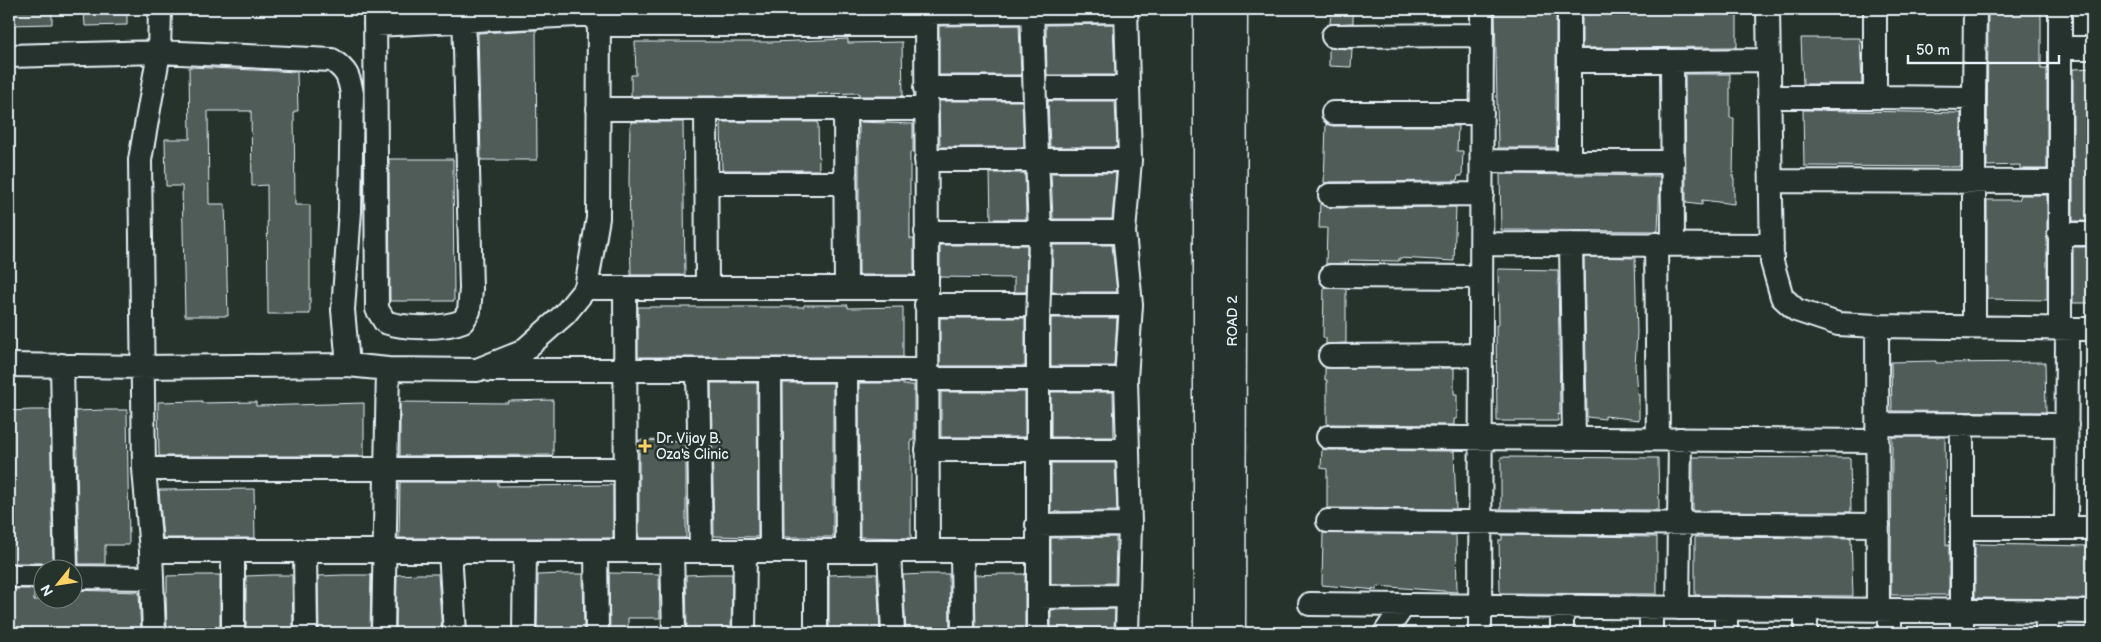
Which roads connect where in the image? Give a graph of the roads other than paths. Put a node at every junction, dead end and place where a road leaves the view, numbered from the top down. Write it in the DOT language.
graph roads {
  1 [pos="160,9"];
  2 [pos="1208,9"];
  3 [pos="1233,9"];
  4 [pos="1482,9"];
  5 [pos="1570,9"];
  6 [pos="1768,9"];
  7 [pos="1875,9"];
  8 [pos="1975,9"];
  9 [pos="2060,9"];
  10 [pos="1032,10"];
  11 [pos="1126,10"];
  12 [pos="464,15"];
  13 [pos="926,15"];
  14 [pos="599,16"];
  15 [pos="375,17"];
  16 [pos="1482,35"];
  17 [pos="1333,36"];
  18 [pos="2060,48"];
  19 [pos="2092,48"];
  20 [pos="159,52"];
  21 [pos="9,56"];
  22 [pos="1768,60"];
  23 [pos="1569,61"];
  24 [pos="1672,61"];
  25 [pos="1128,88"];
  26 [pos="1769,97"];
  27 [pos="1875,97"];
  28 [pos="925,98"];
  29 [pos="1974,98"];
  30 [pos="598,109"];
  31 [pos="706,109"];
  32 [pos="845,109"];
  33 [pos="1333,113"];
  34 [pos="1482,113"];
  35 [pos="926,160"];
  36 [pos="1037,160"];
  37 [pos="1130,160"];
  38 [pos="1482,161"];
  39 [pos="1569,161"];
  40 [pos="1673,162"];
  41 [pos="1771,181"];
  42 [pos="1974,182"];
  43 [pos="2060,182"];
  44 [pos="706,183"];
  45 [pos="845,183"];
  46 [pos="1482,194"];
  47 [pos="1330,195"];
  48 [pos="926,232"];
  49 [pos="1040,232"];
  50 [pos="1124,232"];
  51 [pos="2059,234"];
  52 [pos="2092,234"];
  53 [pos="1482,244"];
  54 [pos="1570,244"];
  55 [pos="1665,244"];
  56 [pos="1772,245"];
  57 [pos="1331,276"];
  58 [pos="1481,277"];
  59 [pos="586,288"];
  60 [pos="625,288"];
  61 [pos="707,288"];
  62 [pos="846,288"];
  63 [pos="926,297"];
  64 [pos="1130,306"];
  65 [pos="1878,326"];
  66 [pos="1974,326"];
  67 [pos="2063,329"];
  68 [pos="2092,329"];
  69 [pos="1481,355"];
  70 [pos="1330,356"];
  71 [pos="9,365"];
  72 [pos="62,365"];
  73 [pos="348,366"];
  74 [pos="143,367"];
  75 [pos="388,369"];
  76 [pos="477,370"];
  77 [pos="625,370"];
  78 [pos="698,370"];
  79 [pos="770,370"];
  80 [pos="846,370"];
  81 [pos="927,374"];
  82 [pos="1037,379"];
  83 [pos="1126,379"];
  84 [pos="1962,424"];
  85 [pos="2067,425"];
  86 [pos="1877,432"];
  87 [pos="1328,437"];
  88 [pos="1481,438"];
  89 [pos="1574,439"];
  90 [pos="1658,439"];
  91 [pos="1680,440"];
  92 [pos="927,450"];
  93 [pos="1037,450"];
  94 [pos="1128,450"];
  95 [pos="144,469"];
  96 [pos="387,469"];
  97 [pos="625,469"];
  98 [pos="1328,521"];
  99 [pos="1130,524"];
  100 [pos="1481,524"];
  101 [pos="1679,524"];
  102 [pos="1037,525"];
  103 [pos="1878,525"];
  104 [pos="1962,528"];
  105 [pos="2066,528"];
  106 [pos="2092,528"];
  107 [pos="151,551"];
  108 [pos="233,551"];
  109 [pos="306,551"];
  110 [pos="386,551"];
  111 [pos="450,551"];
  112 [pos="525,551"];
  113 [pos="596,551"];
  114 [pos="626,551"];
  115 [pos="672,551"];
  116 [pos="701,551"];
  117 [pos="745,551"];
  118 [pos="771,551"];
  119 [pos="816,551"];
  120 [pos="847,551"];
  121 [pos="889,551"];
  122 [pos="928,551"];
  123 [pos="962,551"];
  124 [pos="1038,551"];
  125 [pos="66,560"];
  126 [pos="9,576"];
  127 [pos="32,576"];
  128 [pos="82,577"];
  129 [pos="152,578"];
  130 [pos="1127,596"];
  131 [pos="1038,597"];
  132 [pos="1310,604"];
  133 [pos="1404,606"];
  134 [pos="1480,606"];
  135 [pos="1562,607"];
  136 [pos="1651,608"];
  137 [pos="1678,608"];
  138 [pos="1726,608"];
  139 [pos="1806,609"];
  140 [pos="1884,610"];
  141 [pos="1962,611"];
  142 [pos="2092,612"];
  143 [pos="2047,622"];
  144 [pos="154,633"];
  145 [pos="233,633"];
  146 [pos="306,633"];
  147 [pos="383,633"];
  148 [pos="455,633"];
  149 [pos="524,633"];
  150 [pos="597,633"];
  151 [pos="674,633"];
  152 [pos="744,633"];
  153 [pos="816,633"];
  154 [pos="893,633"];
  155 [pos="962,633"];
  156 [pos="1038,633"];
  157 [pos="1128,633"];
  158 [pos="1208,633"];
  159 [pos="1231,633"];
  160 [pos="1385,633"];
  161 [pos="1403,633"];
  162 [pos="1480,633"];
  163 [pos="1562,633"];
  164 [pos="1651,633"];
  165 [pos="1726,633"];
  166 [pos="1806,633"];
  167 [pos="1890,633"];
  168 [pos="1962,633"];
  1 -- 20 [label="street"];
  2 -- 158 [label="street, ROAD 2"];
  3 -- 159 [label="street, ROAD 2"];
  4 -- 16 [label="street"];
  5 -- 23 [label="street"];
  6 -- 22 [label="street"];
  7 -- 27 [label="street"];
  8 -- 29 [label="street"];
  9 -- 18 [label="street"];
  10 -- 11 [label="street"];
  10 -- 13 [label="street"];
  10 -- 36 [label="street, bridge"];
  11 -- 25 [label="street"];
  12 -- 14 [label="street"];
  12 -- 15 [label="street"];
  12 -- 15 [label="street"];
  13 -- 14 [label="street"];
  13 -- 28 [label="street"];
  14 -- 30 [label="street"];
  16 -- 17 [label="street"];
  16 -- 34 [label="street"];
  18 -- 19 [label="street"];
  18 -- 43 [label="street"];
  20 -- 21 [label="street"];
  20 -- 73 [label="street"];
  20 -- 74 [label="street"];
  22 -- 24 [label="street"];
  22 -- 26 [label="street"];
  23 -- 24 [label="street"];
  23 -- 39 [label="street"];
  24 -- 40 [label="street"];
  25 -- 28 [label="street"];
  25 -- 37 [label="street"];
  26 -- 27 [label="street"];
  26 -- 41 [label="street"];
  27 -- 29 [label="street"];
  28 -- 32 [label="street"];
  28 -- 35 [label="street"];
  29 -- 42 [label="street"];
  30 -- 31 [label="street"];
  30 -- 59 [label="street"];
  31 -- 32 [label="street"];
  31 -- 44 [label="street"];
  32 -- 45 [label="street"];
  33 -- 34 [label="street"];
  34 -- 38 [label="street"];
  35 -- 36 [label="street"];
  35 -- 48 [label="street"];
  36 -- 37 [label="street"];
  36 -- 49 [label="street"];
  37 -- 50 [label="street"];
  38 -- 39 [label="street"];
  38 -- 46 [label="street"];
  39 -- 40 [label="street"];
  40 -- 55 [label="street"];
  41 -- 42 [label="street"];
  41 -- 56 [label="street"];
  42 -- 43 [label="street"];
  42 -- 66 [label="street"];
  43 -- 51 [label="street"];
  44 -- 45 [label="street"];
  44 -- 61 [label="street"];
  45 -- 62 [label="street"];
  46 -- 47 [label="street"];
  46 -- 53 [label="street"];
  48 -- 49 [label="street"];
  48 -- 63 [label="street"];
  49 -- 50 [label="street"];
  49 -- 82 [label="street, bridge"];
  50 -- 64 [label="street"];
  51 -- 52 [label="street"];
  51 -- 67 [label="street"];
  53 -- 54 [label="street"];
  53 -- 58 [label="street"];
  54 -- 55 [label="street"];
  54 -- 89 [label="street"];
  55 -- 56 [label="street"];
  55 -- 90 [label="street"];
  56 -- 65 [label="street"];
  57 -- 58 [label="street"];
  58 -- 69 [label="street"];
  59 -- 60 [label="street"];
  59 -- 76 [label="street"];
  60 -- 61 [label="street"];
  60 -- 77 [label="street"];
  61 -- 62 [label="street"];
  62 -- 63 [label="street"];
  63 -- 64 [label="street"];
  63 -- 81 [label="street"];
  64 -- 83 [label="street"];
  65 -- 66 [label="street"];
  65 -- 86 [label="street"];
  66 -- 67 [label="street"];
  67 -- 68 [label="street"];
  67 -- 85 [label="street"];
  69 -- 70 [label="street"];
  69 -- 88 [label="street"];
  71 -- 72 [label="street"];
  72 -- 74 [label="street"];
  72 -- 125 [label="street"];
  73 -- 74 [label="street"];
  73 -- 75 [label="street"];
  74 -- 95 [label="street"];
  75 -- 76 [label="street"];
  75 -- 96 [label="street"];
  76 -- 77 [label="street"];
  77 -- 78 [label="street"];
  77 -- 97 [label="street"];
  78 -- 79 [label="street"];
  78 -- 116 [label="street"];
  79 -- 80 [label="street"];
  79 -- 118 [label="street"];
  80 -- 81 [label="street"];
  80 -- 120 [label="street"];
  81 -- 82 [label="street"];
  81 -- 92 [label="street"];
  82 -- 83 [label="street"];
  82 -- 93 [label="street"];
  83 -- 94 [label="street"];
  84 -- 85 [label="street"];
  84 -- 86 [label="street"];
  84 -- 104 [label="street"];
  85 -- 105 [label="street"];
  86 -- 91 [label="street"];
  86 -- 103 [label="street"];
  87 -- 88 [label="street"];
  88 -- 89 [label="street"];
  88 -- 100 [label="street"];
  89 -- 90 [label="street"];
  90 -- 91 [label="street"];
  91 -- 101 [label="street"];
  92 -- 93 [label="street"];
  92 -- 122 [label="street"];
  93 -- 94 [label="street"];
  93 -- 102 [label="street"];
  94 -- 99 [label="street"];
  95 -- 96 [label="street"];
  95 -- 107 [label="street"];
  96 -- 97 [label="street"];
  96 -- 110 [label="street"];
  97 -- 114 [label="street"];
  98 -- 100 [label="street"];
  99 -- 102 [label="street"];
  99 -- 130 [label="street"];
  100 -- 101 [label="street"];
  100 -- 134 [label="street"];
  101 -- 103 [label="street"];
  101 -- 137 [label="street"];
  102 -- 124 [label="street"];
  103 -- 140 [label="street"];
  104 -- 105 [label="street"];
  104 -- 141 [label="street"];
  105 -- 106 [label="street"];
  107 -- 108 [label="street"];
  107 -- 129 [label="street"];
  108 -- 109 [label="street"];
  108 -- 145 [label="street"];
  109 -- 110 [label="street"];
  109 -- 146 [label="street"];
  110 -- 111 [label="street"];
  110 -- 147 [label="street"];
  111 -- 112 [label="street"];
  111 -- 148 [label="street"];
  112 -- 113 [label="street"];
  112 -- 149 [label="street"];
  113 -- 114 [label="street"];
  113 -- 150 [label="street"];
  114 -- 115 [label="street"];
  115 -- 116 [label="street"];
  115 -- 151 [label="street"];
  116 -- 117 [label="street"];
  117 -- 118 [label="street"];
  117 -- 152 [label="street"];
  118 -- 119 [label="street"];
  119 -- 120 [label="street"];
  119 -- 153 [label="street"];
  120 -- 121 [label="street"];
  121 -- 122 [label="street"];
  121 -- 154 [label="street"];
  122 -- 123 [label="street"];
  123 -- 124 [label="street"];
  123 -- 155 [label="street"];
  124 -- 131 [label="street"];
  126 -- 127 [label="street"];
  128 -- 129 [label="street"];
  129 -- 144 [label="street"];
  130 -- 131 [label="street"];
  130 -- 157 [label="street"];
  131 -- 156 [label="street"];
  132 -- 133 [label="street"];
  133 -- 134 [label="street"];
  133 -- 160 [label="street"];
  133 -- 161 [label="street"];
  134 -- 135 [label="street"];
  134 -- 162 [label="street"];
  135 -- 136 [label="street"];
  135 -- 163 [label="street"];
  136 -- 137 [label="street"];
  136 -- 164 [label="street"];
  137 -- 138 [label="street"];
  138 -- 139 [label="street"];
  138 -- 165 [label="street"];
  139 -- 140 [label="street"];
  139 -- 166 [label="street"];
  140 -- 141 [label="street"];
  140 -- 167 [label="street"];
  141 -- 143 [label="street"];
  141 -- 168 [label="street"];
  142 -- 143 [label="street"];
}
